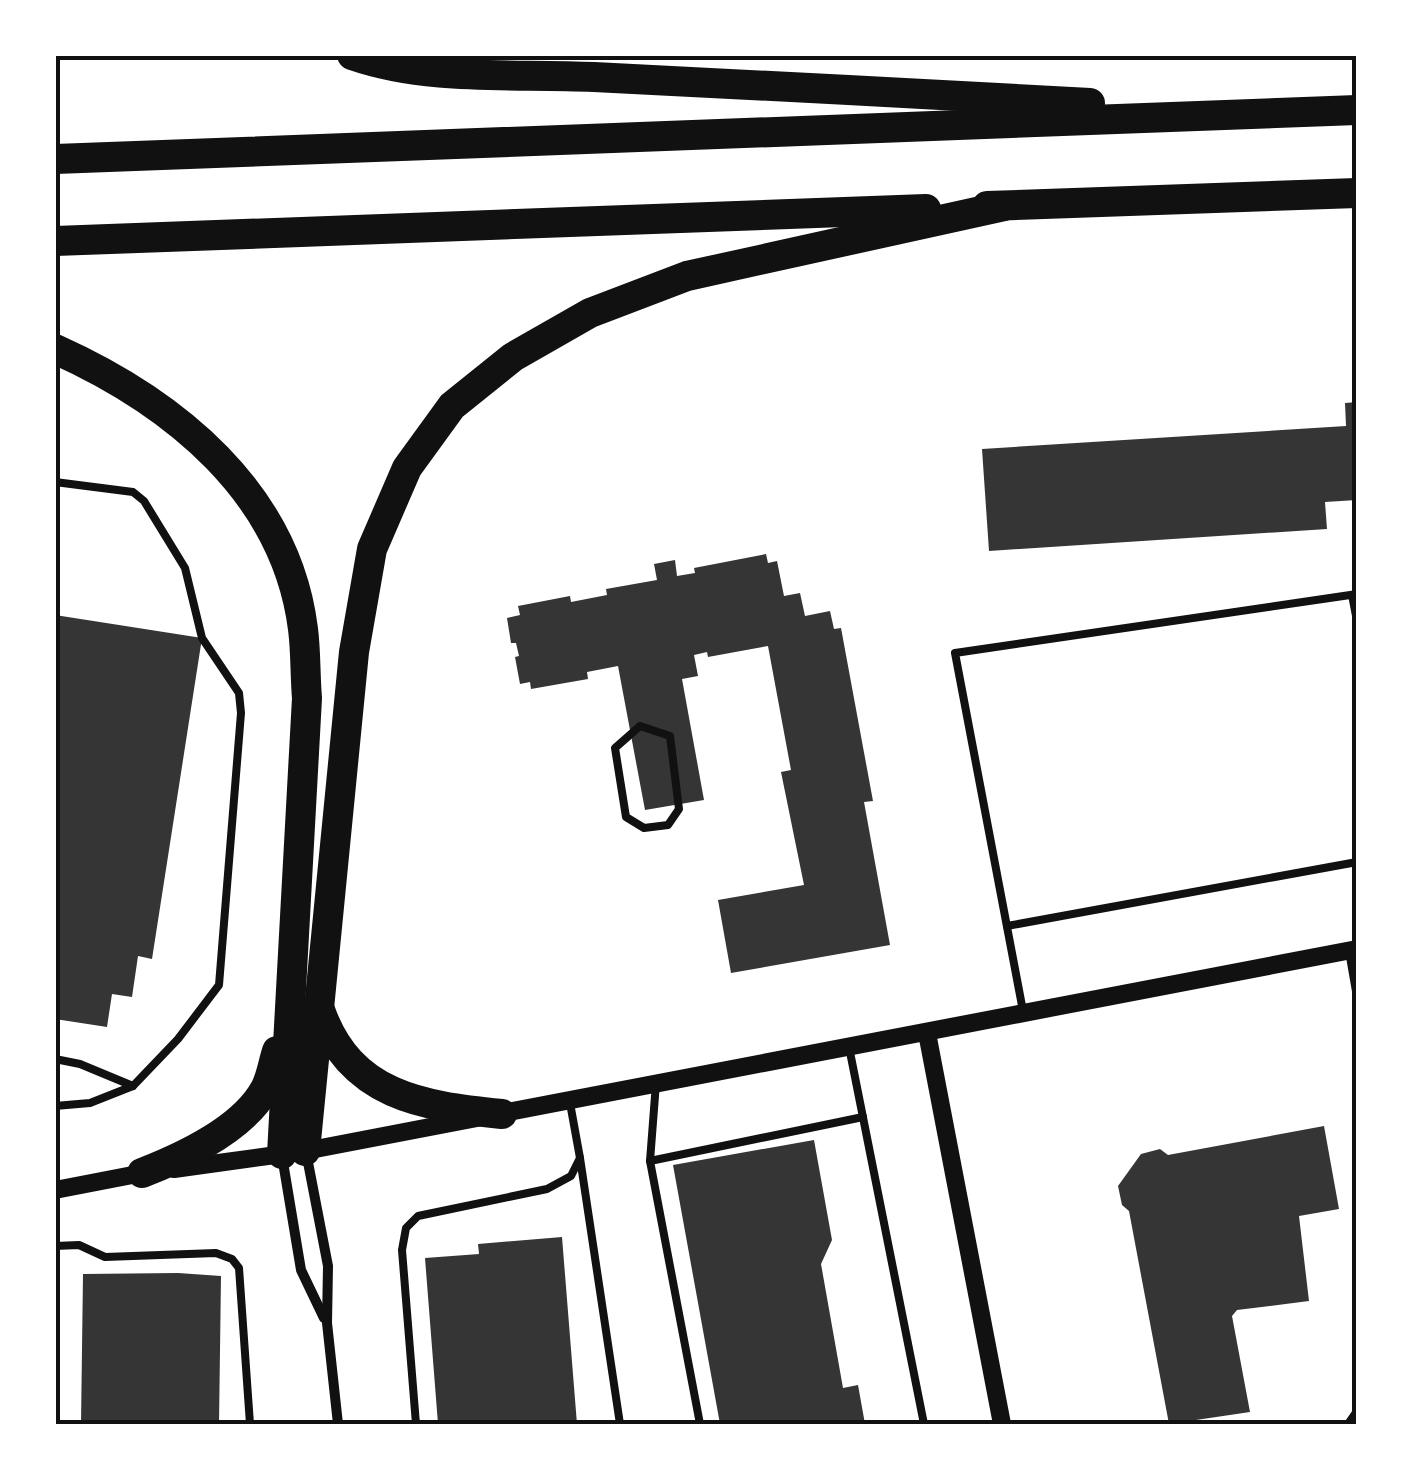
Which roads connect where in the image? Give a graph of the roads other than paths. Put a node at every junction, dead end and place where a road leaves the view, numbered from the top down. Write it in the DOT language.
graph roads {
  1 [pos="352,55"];
  2 [pos="1357,110"];
  3 [pos="1288,113"];
  4 [pos="55,159"];
  5 [pos="1357,193"];
  6 [pos="1004,206"];
  7 [pos="55,241"];
  8 [pos="55,349"];
  9 [pos="55,482"];
  10 [pos="1355,595"];
  11 [pos="1357,620"];
  12 [pos="644,828"];
  13 [pos="1357,862"];
  14 [pos="1007,926"];
  15 [pos="1353,950"];
  16 [pos="1357,998"];
  17 [pos="304,1010"];
  18 [pos="1023,1014"];
  19 [pos="927,1032"];
  20 [pos="848,1047"];
  21 [pos="55,1059"];
  22 [pos="656,1082"];
  23 [pos="133,1086"];
  24 [pos="570,1098"];
  25 [pos="55,1106"];
  26 [pos="502,1114"];
  27 [pos="863,1117"];
  28 [pos="294,1153"];
  29 [pos="580,1158"];
  30 [pos="650,1161"];
  31 [pos="142,1173"];
  32 [pos="55,1190"];
  33 [pos="55,1246"];
  34 [pos="327,1323"];
  35 [pos="1357,1411"];
  36 [pos="250,1424"];
  37 [pos="338,1424"];
  38 [pos="416,1424"];
  39 [pos="620,1424"];
  40 [pos="700,1424"];
  41 [pos="924,1424"];
  42 [pos="1002,1424"];
  43 [pos="1348,1424"];
  1 -- 3 [label="highway"];
  2 -- 3 [label="highway"];
  3 -- 4 [label="highway"];
  5 -- 6 [label="highway"];
  6 -- 7 [label="highway"];
  6 -- 17 [label="highway"];
  8 -- 17 [label="highway"];
  9 -- 23 [label="lane"];
  10 -- 11 [label="lane"];
  10 -- 14 [label="lane"];
  12 -- 12 [label="lane"];
  13 -- 14 [label="lane"];
  14 -- 18 [label="lane"];
  15 -- 16 [label="lane"];
  15 -- 18 [label="street"];
  17 -- 26 [label="highway"];
  17 -- 28 [label="highway"];
  17 -- 31 [label="highway"];
  18 -- 19 [label="street"];
  19 -- 20 [label="street"];
  19 -- 42 [label="street"];
  20 -- 22 [label="street"];
  20 -- 27 [label="lane"];
  21 -- 23 [label="lane"];
  22 -- 24 [label="street"];
  22 -- 30 [label="lane"];
  23 -- 25 [label="lane"];
  24 -- 26 [label="street"];
  24 -- 29 [label="lane"];
  26 -- 28 [label="street"];
  27 -- 30 [label="lane"];
  27 -- 41 [label="lane"];
  28 -- 31 [label="street"];
  28 -- 34 [label="street"];
  28 -- 34 [label="street"];
  29 -- 38 [label="lane"];
  29 -- 39 [label="lane"];
  30 -- 40 [label="lane"];
  31 -- 32 [label="street"];
  33 -- 36 [label="lane"];
  34 -- 37 [label="street"];
  35 -- 43 [label="lane"];
}
